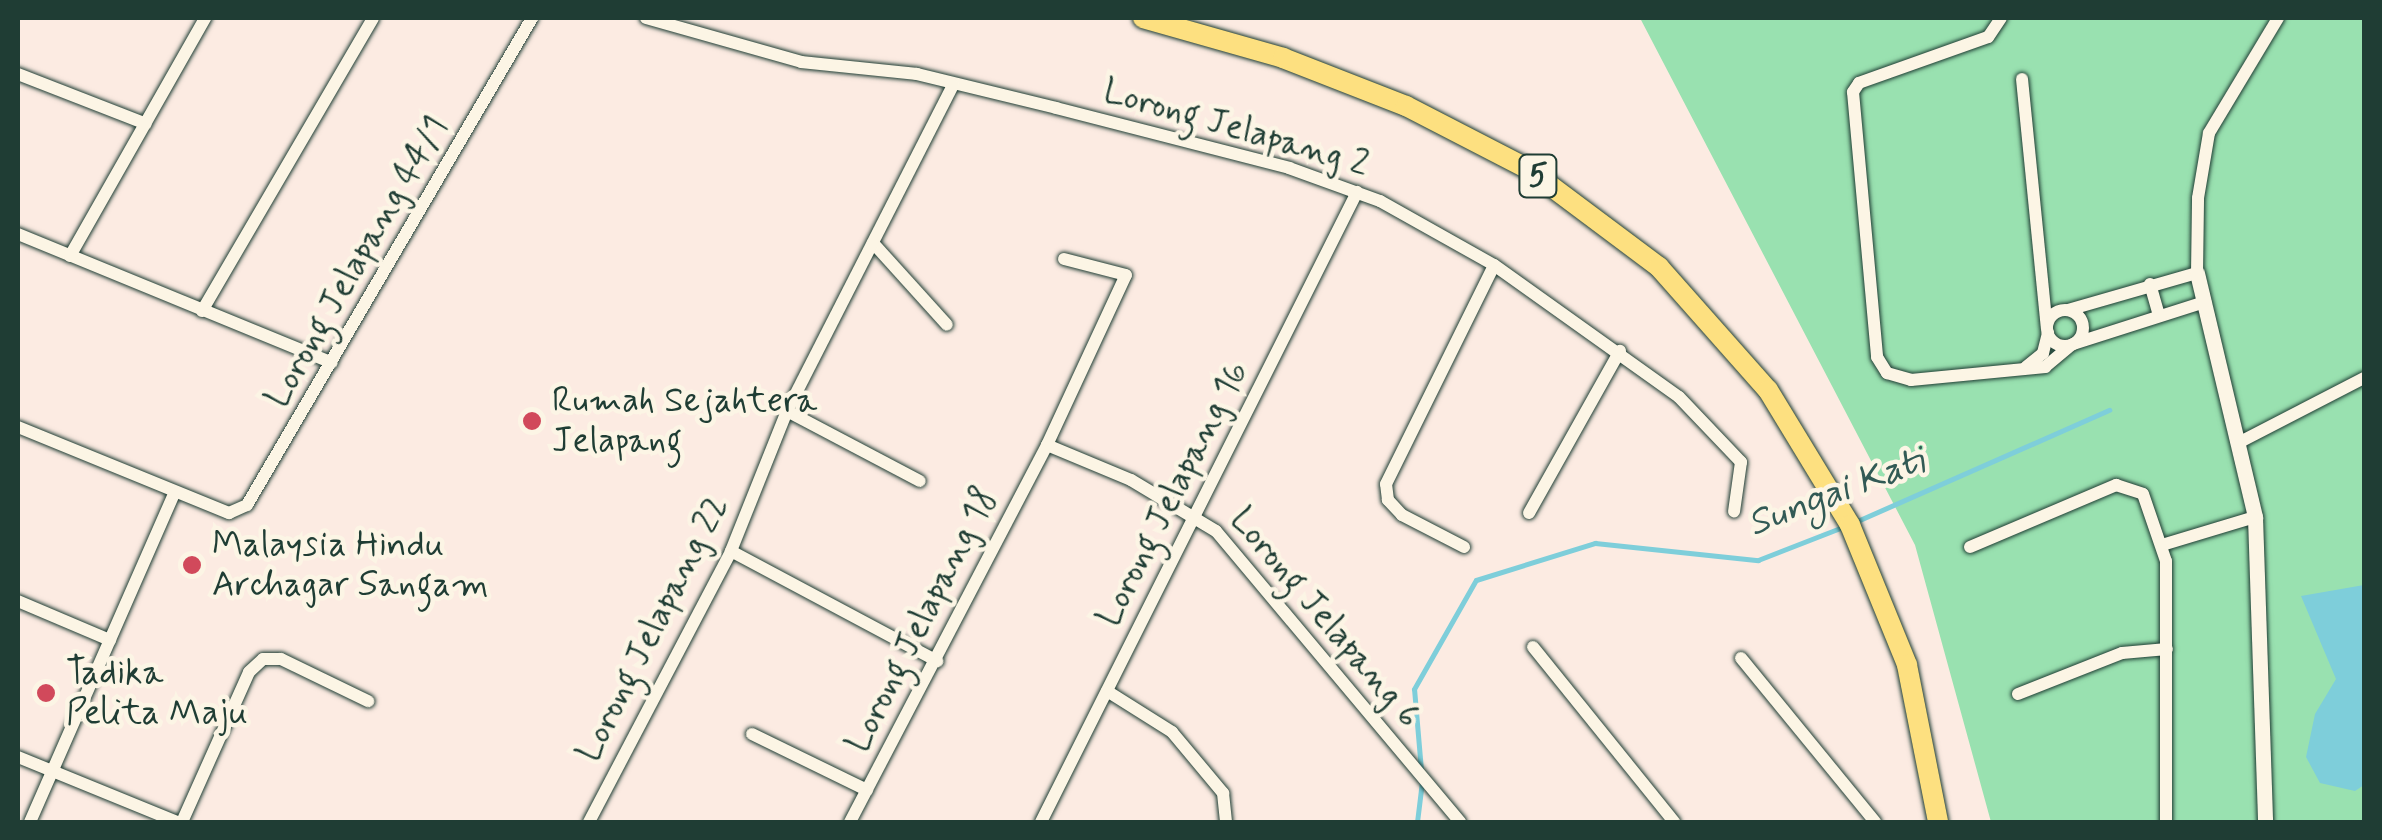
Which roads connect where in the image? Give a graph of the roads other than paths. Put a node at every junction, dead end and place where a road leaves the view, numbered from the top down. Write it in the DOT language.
graph roads {
  1 [pos="206,18"];
  2 [pos="373,18"];
  3 [pos="646,18"];
  4 [pos="1142,18"];
  5 [pos="2001,18"];
  6 [pos="2278,18"];
  7 [pos="528,24"];
  8 [pos="18,74"];
  9 [pos="2022,79"];
  10 [pos="952,85"];
  11 [pos="146,124"];
  12 [pos="1358,192"];
  13 [pos="18,234"];
  14 [pos="873,243"];
  15 [pos="70,256"];
  16 [pos="1064,259"];
  17 [pos="1494,266"];
  18 [pos="2197,273"];
  19 [pos="2150,284"];
  20 [pos="2042,286"];
  21 [pos="2205,302"];
  22 [pos="202,310"];
  23 [pos="2066,310"];
  24 [pos="2159,316"];
  25 [pos="947,325"];
  26 [pos="2048,330"];
  27 [pos="2072,344"];
  28 [pos="1620,350"];
  29 [pos="332,364"];
  30 [pos="2026,367"];
  31 [pos="2364,378"];
  32 [pos="787,410"];
  33 [pos="18,426"];
  34 [pos="2240,442"];
  35 [pos="1047,445"];
  36 [pos="920,480"];
  37 [pos="174,494"];
  38 [pos="1529,512"];
  39 [pos="1734,512"];
  40 [pos="1196,517"];
  41 [pos="2255,517"];
  42 [pos="2162,545"];
  43 [pos="1970,546"];
  44 [pos="1464,547"];
  45 [pos="731,551"];
  46 [pos="18,601"];
  47 [pos="110,640"];
  48 [pos="1533,647"];
  49 [pos="2167,649"];
  50 [pos="1741,658"];
  51 [pos="936,661"];
  52 [pos="1107,691"];
  53 [pos="2018,694"];
  54 [pos="368,701"];
  55 [pos="752,734"];
  56 [pos="18,757"];
  57 [pos="53,772"];
  58 [pos="867,790"];
  59 [pos="30,822"];
  60 [pos="179,822"];
  61 [pos="589,822"];
  62 [pos="850,822"];
  63 [pos="1041,822"];
  64 [pos="1226,822"];
  65 [pos="1460,822"];
  66 [pos="1674,822"];
  67 [pos="1875,822"];
  68 [pos="1938,822"];
  69 [pos="2166,822"];
  70 [pos="2264,822"];
  1 -- 11 [label="street"];
  2 -- 22 [label="street"];
  3 -- 10 [label="street, Lorong Jelapang 2"];
  4 -- 68 [label="highway, 5"];
  5 -- 30 [label="street"];
  6 -- 18 [label="street"];
  7 -- 29 [label="street, Lorong Jelapang 44/1"];
  8 -- 11 [label="street"];
  9 -- 20 [label="street"];
  10 -- 12 [label="street, Lorong Jelapang 2"];
  10 -- 14 [label="street, Lorong Jelapang 22"];
  11 -- 15 [label="street"];
  12 -- 17 [label="street, Lorong Jelapang 2"];
  12 -- 40 [label="street, Lorong Jelapang 16"];
  13 -- 15 [label="street"];
  14 -- 25 [label="street"];
  14 -- 32 [label="street, Lorong Jelapang 22"];
  15 -- 22 [label="street"];
  16 -- 35 [label="street, Lorong Jelapang 18"];
  17 -- 28 [label="street, Lorong Jelapang 2"];
  17 -- 44 [label="street"];
  18 -- 19 [label="street"];
  18 -- 21 [label="street"];
  19 -- 23 [label="street"];
  19 -- 24 [label="street"];
  20 -- 23 [label="street"];
  20 -- 26 [label="street"];
  21 -- 24 [label="street"];
  21 -- 34 [label="street"];
  22 -- 29 [label="street"];
  23 -- 26 [label="street"];
  23 -- 27 [label="street"];
  24 -- 27 [label="street"];
  26 -- 27 [label="street"];
  26 -- 30 [label="street"];
  27 -- 30 [label="street"];
  28 -- 38 [label="street"];
  28 -- 39 [label="street, Lorong Jelapang 2"];
  29 -- 37 [label="street, Lorong Jelapang 44/1"];
  31 -- 34 [label="street"];
  32 -- 36 [label="street"];
  32 -- 45 [label="street, Lorong Jelapang 22"];
  33 -- 37 [label="street"];
  34 -- 41 [label="street"];
  35 -- 40 [label="street"];
  35 -- 51 [label="street, Lorong Jelapang 18"];
  37 -- 47 [label="street"];
  40 -- 52 [label="street, Lorong Jelapang 16"];
  40 -- 65 [label="street, Lorong Jelapang 6"];
  41 -- 42 [label="street"];
  41 -- 70 [label="street"];
  42 -- 43 [label="street"];
  42 -- 49 [label="street"];
  45 -- 51 [label="street"];
  45 -- 61 [label="street, Lorong Jelapang 22"];
  46 -- 47 [label="street"];
  47 -- 57 [label="street"];
  48 -- 66 [label="street"];
  49 -- 53 [label="street"];
  49 -- 69 [label="street"];
  50 -- 67 [label="street"];
  51 -- 58 [label="street, Lorong Jelapang 18"];
  52 -- 63 [label="street, Lorong Jelapang 16"];
  52 -- 64 [label="street"];
  54 -- 60 [label="street"];
  55 -- 58 [label="street"];
  56 -- 57 [label="street"];
  57 -- 59 [label="street"];
  57 -- 60 [label="street"];
  58 -- 62 [label="street, Lorong Jelapang 18"];
}
